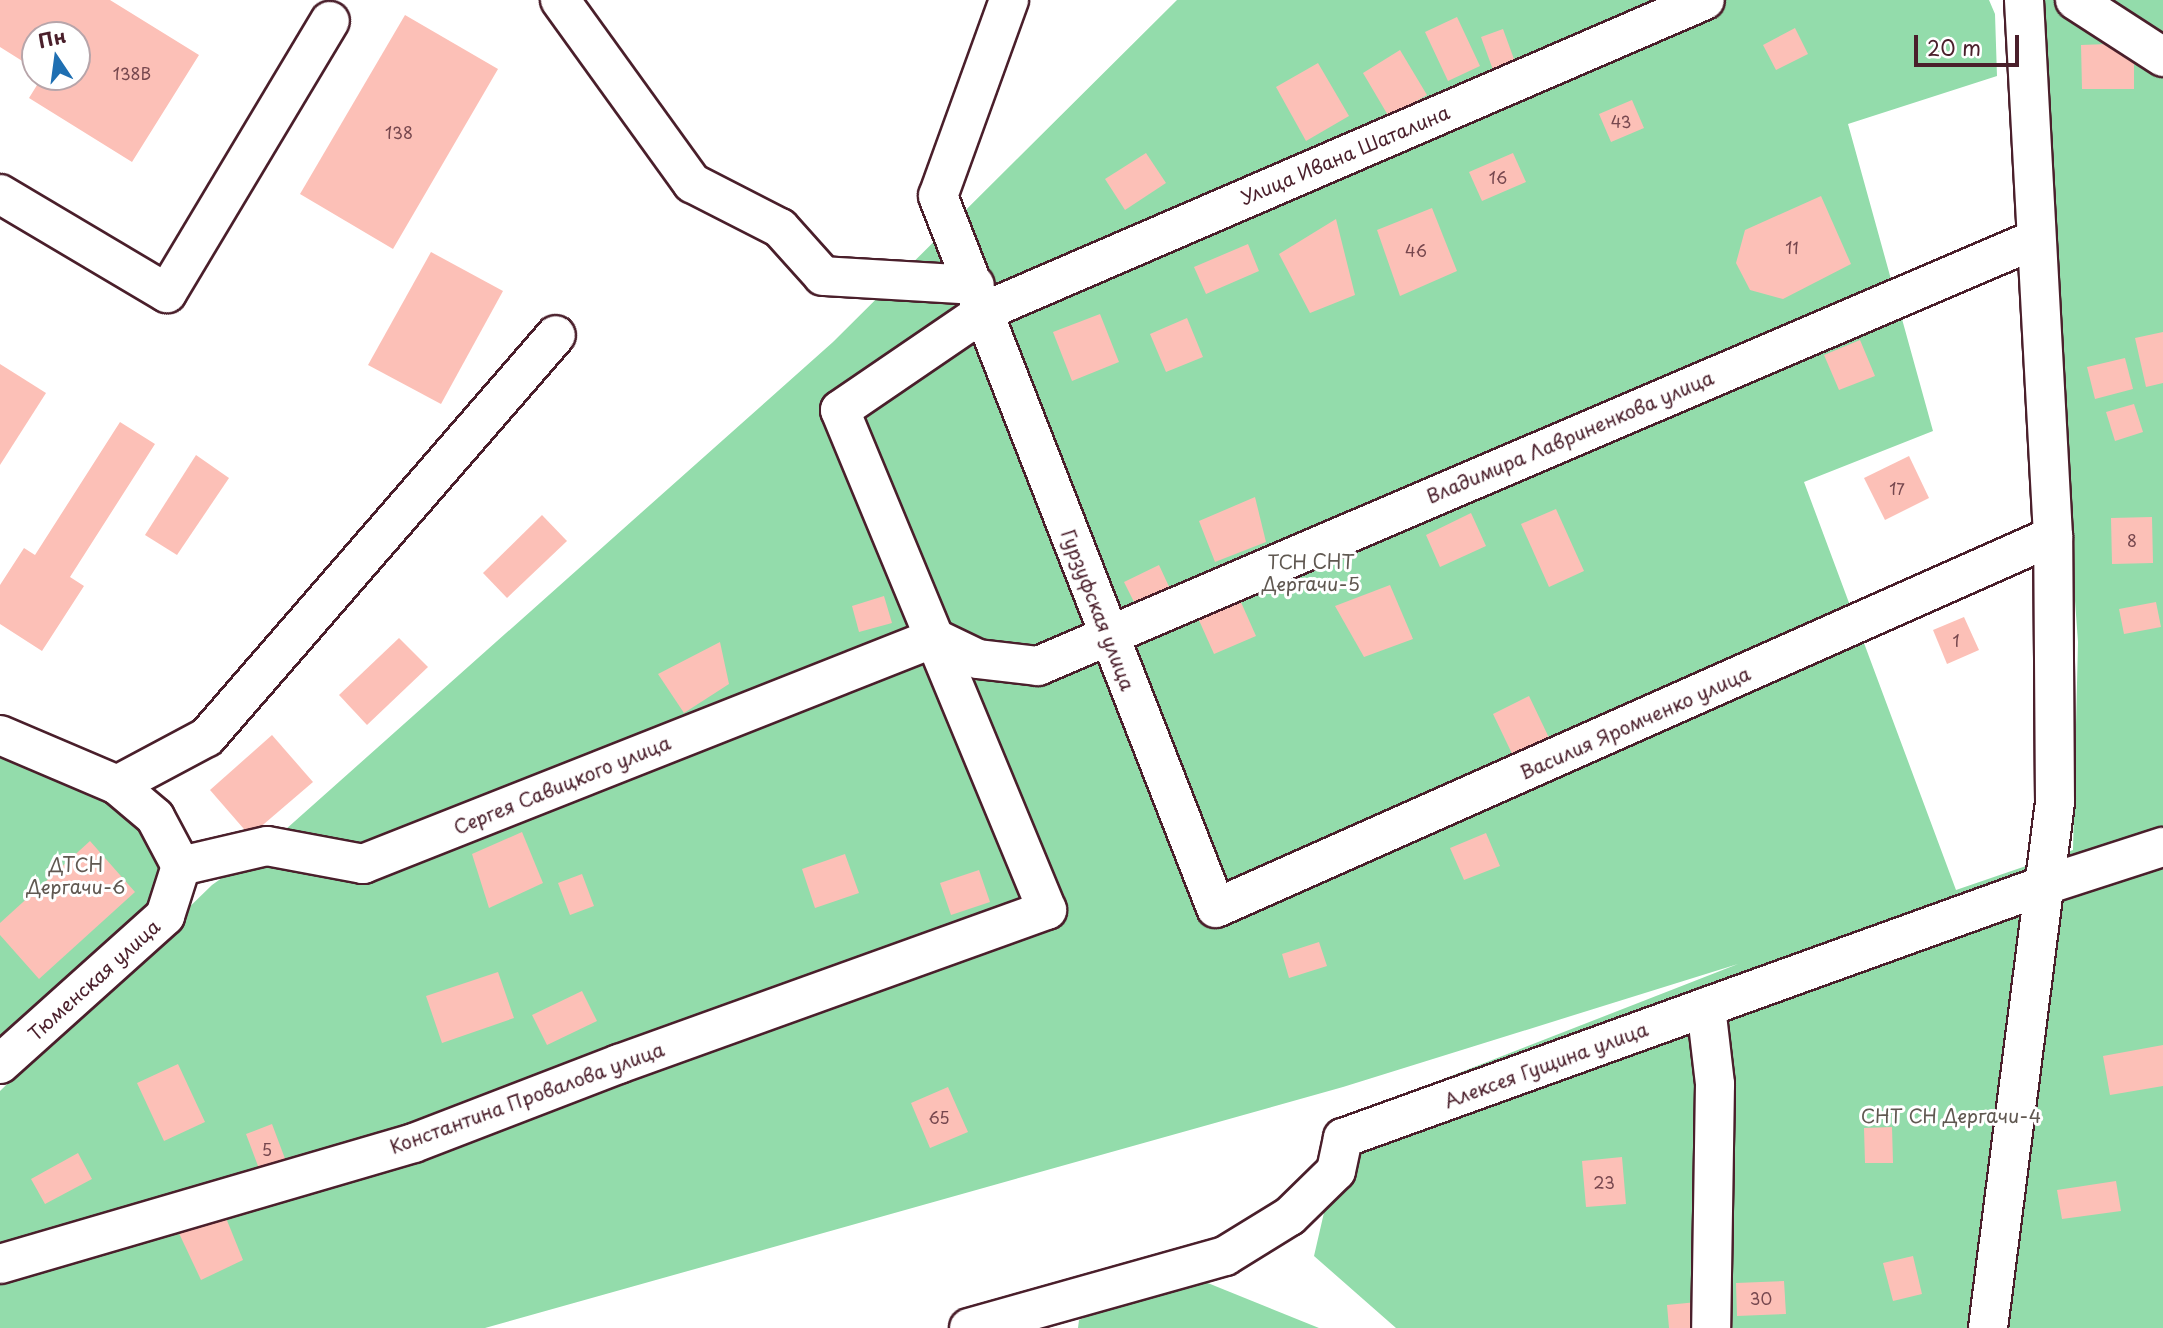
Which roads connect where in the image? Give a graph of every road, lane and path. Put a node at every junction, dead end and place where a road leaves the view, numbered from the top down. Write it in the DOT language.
graph roads {
  1 [pos="560,0"];
  2 [pos="1009,0"];
  3 [pos="1705,0"];
  4 [pos="2024,0"];
  5 [pos="2075,0"];
  6 [pos="330,21"];
  7 [pos="2163,57"];
  8 [pos="0,194"];
  9 [pos="2034,240"];
  10 [pos="980,298"];
  11 [pos="556,335"];
  12 [pos="2053,536"];
  13 [pos="1107,634"];
  14 [pos="934,638"];
  15 [pos="0,735"];
  16 [pos="117,785"];
  17 [pos="2163,847"];
  18 [pos="181,866"];
  19 [pos="2045,885"];
  20 [pos="1216,908"];
  21 [pos="1706,1007"];
  22 [pos="0,1064"];
  23 [pos="0,1264"];
  24 [pos="970,1328"];
  25 [pos="1711,1328"];
  26 [pos="1988,1328"];
  1 -- 10 [label="street"];
  2 -- 10 [label="street, Гурзуфская улица"];
  3 -- 10 [label="street, Улица Ивана Шаталина"];
  4 -- 9 [label="street"];
  5 -- 7 [label="street"];
  6 -- 8 [label="street"];
  9 -- 12 [label="street"];
  9 -- 13 [label="street, Владимира Лавриненкова улица"];
  10 -- 13 [label="street, Гурзуфская улица"];
  10 -- 14 [label="street, Улица Ивана Шаталина"];
  11 -- 16 [label="street"];
  12 -- 19 [label="street"];
  12 -- 20 [label="street, Василия Яромченко улица"];
  13 -- 14 [label="street, Владимира Лавриненкова улица"];
  13 -- 20 [label="street, Гурзуфская улица"];
  14 -- 18 [label="street, Сергея Савицкого улица"];
  14 -- 23 [label="street, Константина Провалова улица"];
  15 -- 16 [label="street"];
  16 -- 18 [label="street"];
  17 -- 19 [label="street, Алексея Гущина улица"];
  18 -- 22 [label="street, Тюменская улица"];
  19 -- 21 [label="street, Алексея Гущина улица"];
  19 -- 26 [label="street"];
  21 -- 24 [label="street, Алексея Гущина улица"];
  21 -- 25 [label="street"];
}
